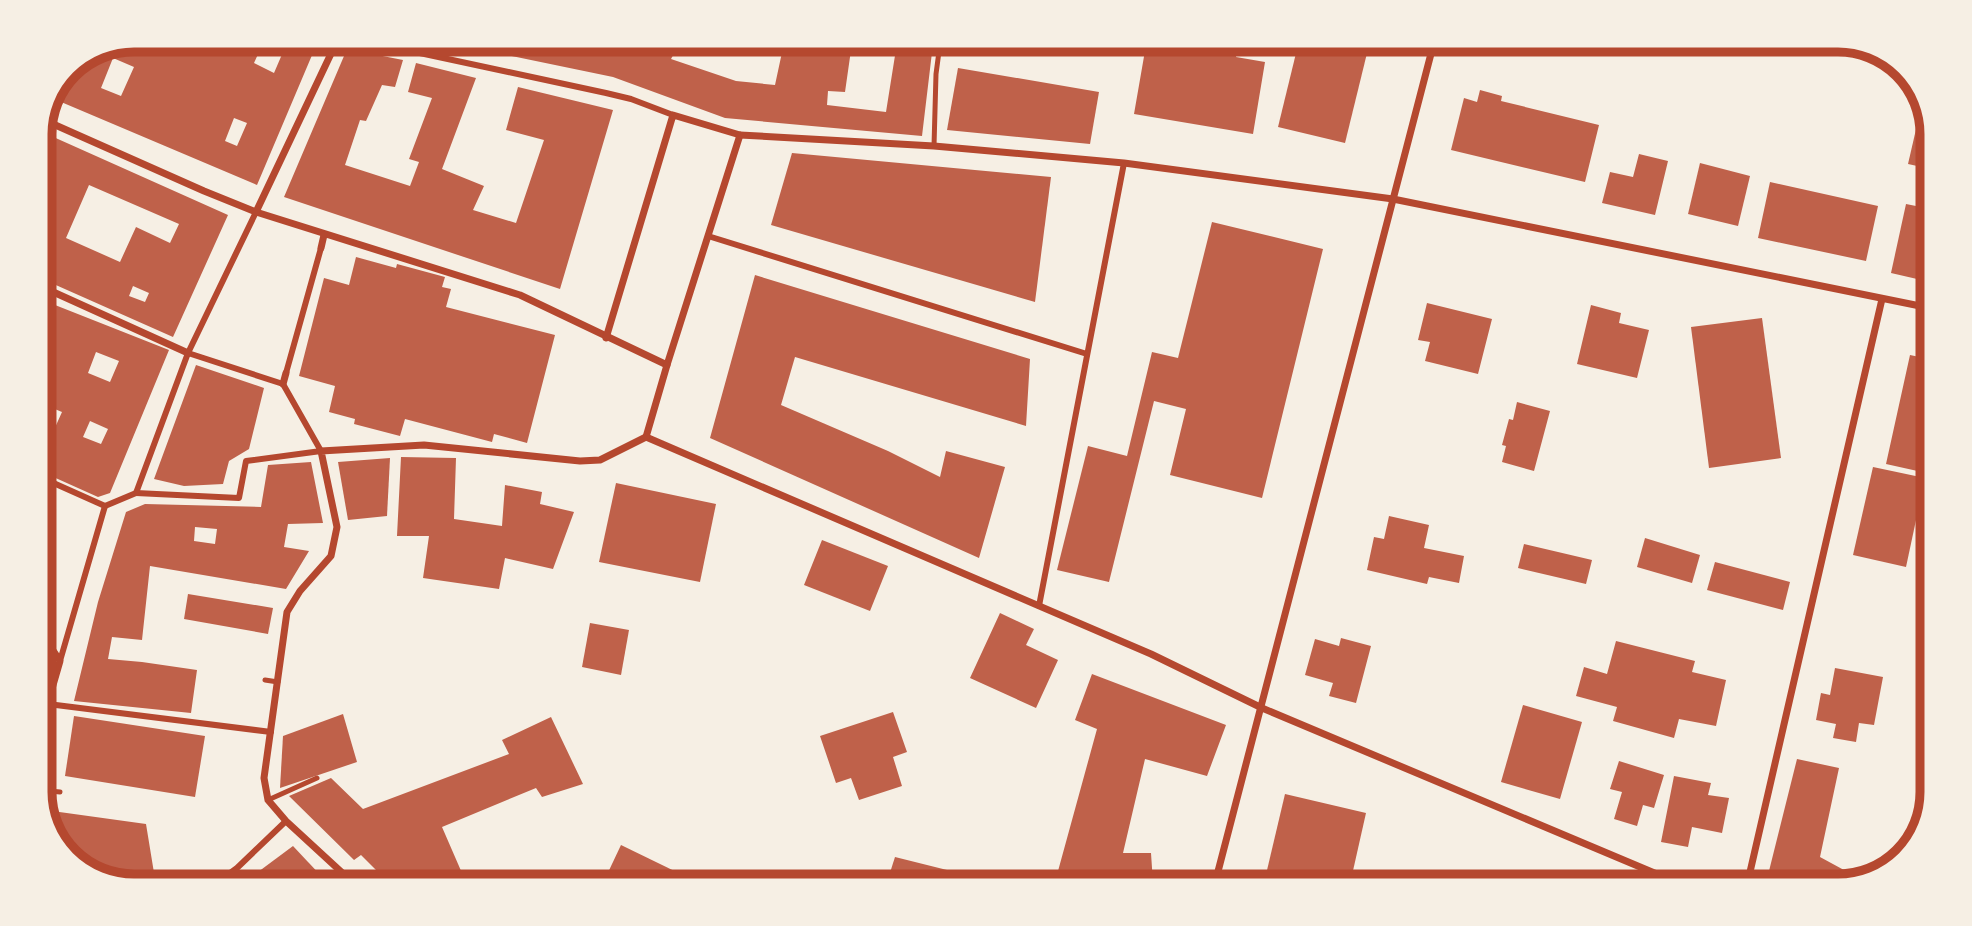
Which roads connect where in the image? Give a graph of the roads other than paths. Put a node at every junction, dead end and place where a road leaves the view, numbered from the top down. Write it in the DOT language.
graph roads {
  1 [pos="332,52"];
  2 [pos="415,52"];
  3 [pos="939,52"];
  4 [pos="1431,52"];
  5 [pos="673,115"];
  6 [pos="54,124"];
  7 [pos="740,135"];
  8 [pos="934,146"];
  9 [pos="1124,163"];
  10 [pos="1393,199"];
  11 [pos="256,212"];
  12 [pos="324,235"];
  13 [pos="708,236"];
  14 [pos="321,248"];
  15 [pos="53,292"];
  16 [pos="1882,299"];
  17 [pos="1919,306"];
  18 [pos="606,338"];
  19 [pos="188,353"];
  20 [pos="1087,354"];
  21 [pos="667,365"];
  22 [pos="286,373"];
  23 [pos="283,384"];
  24 [pos="646,437"];
  25 [pos="321,451"];
  26 [pos="53,483"];
  27 [pos="136,493"];
  28 [pos="105,506"];
  29 [pos="1039,606"];
  30 [pos="53,651"];
  31 [pos="60,662"];
  32 [pos="265,680"];
  33 [pos="278,682"];
  34 [pos="53,686"];
  35 [pos="53,705"];
  36 [pos="1262,708"];
  37 [pos="271,732"];
  38 [pos="317,778"];
  39 [pos="53,791"];
  40 [pos="60,792"];
  41 [pos="268,800"];
  42 [pos="286,821"];
  43 [pos="229,874"];
  44 [pos="343,874"];
  45 [pos="1217,874"];
  46 [pos="1657,874"];
  47 [pos="1750,874"];
  1 -- 11 [label="street"];
  2 -- 5 [label="street"];
  3 -- 8 [label="lane"];
  4 -- 10 [label="street"];
  5 -- 7 [label="street"];
  5 -- 18 [label="street"];
  6 -- 11 [label="street"];
  7 -- 8 [label="street"];
  7 -- 13 [label="street"];
  8 -- 9 [label="street"];
  9 -- 10 [label="street"];
  9 -- 20 [label="street"];
  10 -- 16 [label="street"];
  10 -- 36 [label="street"];
  11 -- 12 [label="street"];
  11 -- 19 [label="street"];
  12 -- 14 [label="street"];
  12 -- 18 [label="street"];
  13 -- 20 [label="street"];
  13 -- 21 [label="street"];
  14 -- 22 [label="street"];
  15 -- 19 [label="street"];
  16 -- 17 [label="street"];
  16 -- 47 [label="street"];
  18 -- 21 [label="street"];
  19 -- 23 [label="street"];
  19 -- 27 [label="street"];
  20 -- 29 [label="street"];
  21 -- 24 [label="street"];
  22 -- 23 [label="street"];
  23 -- 25 [label="street"];
  24 -- 25 [label="street"];
  24 -- 29 [label="street"];
  25 -- 27 [label="street"];
  25 -- 33 [label="street"];
  26 -- 28 [label="street"];
  27 -- 28 [label="street"];
  28 -- 31 [label="street"];
  29 -- 36 [label="street"];
  30 -- 31 [label="street"];
  31 -- 34 [label="street"];
  32 -- 33 [label="lane"];
  33 -- 37 [label="street"];
  35 -- 37 [label="street"];
  36 -- 45 [label="street"];
  36 -- 46 [label="street"];
  37 -- 41 [label="street"];
  38 -- 41 [label="lane"];
  39 -- 40 [label="lane"];
  41 -- 42 [label="street"];
  42 -- 43 [label="street"];
  42 -- 44 [label="street"];
}
